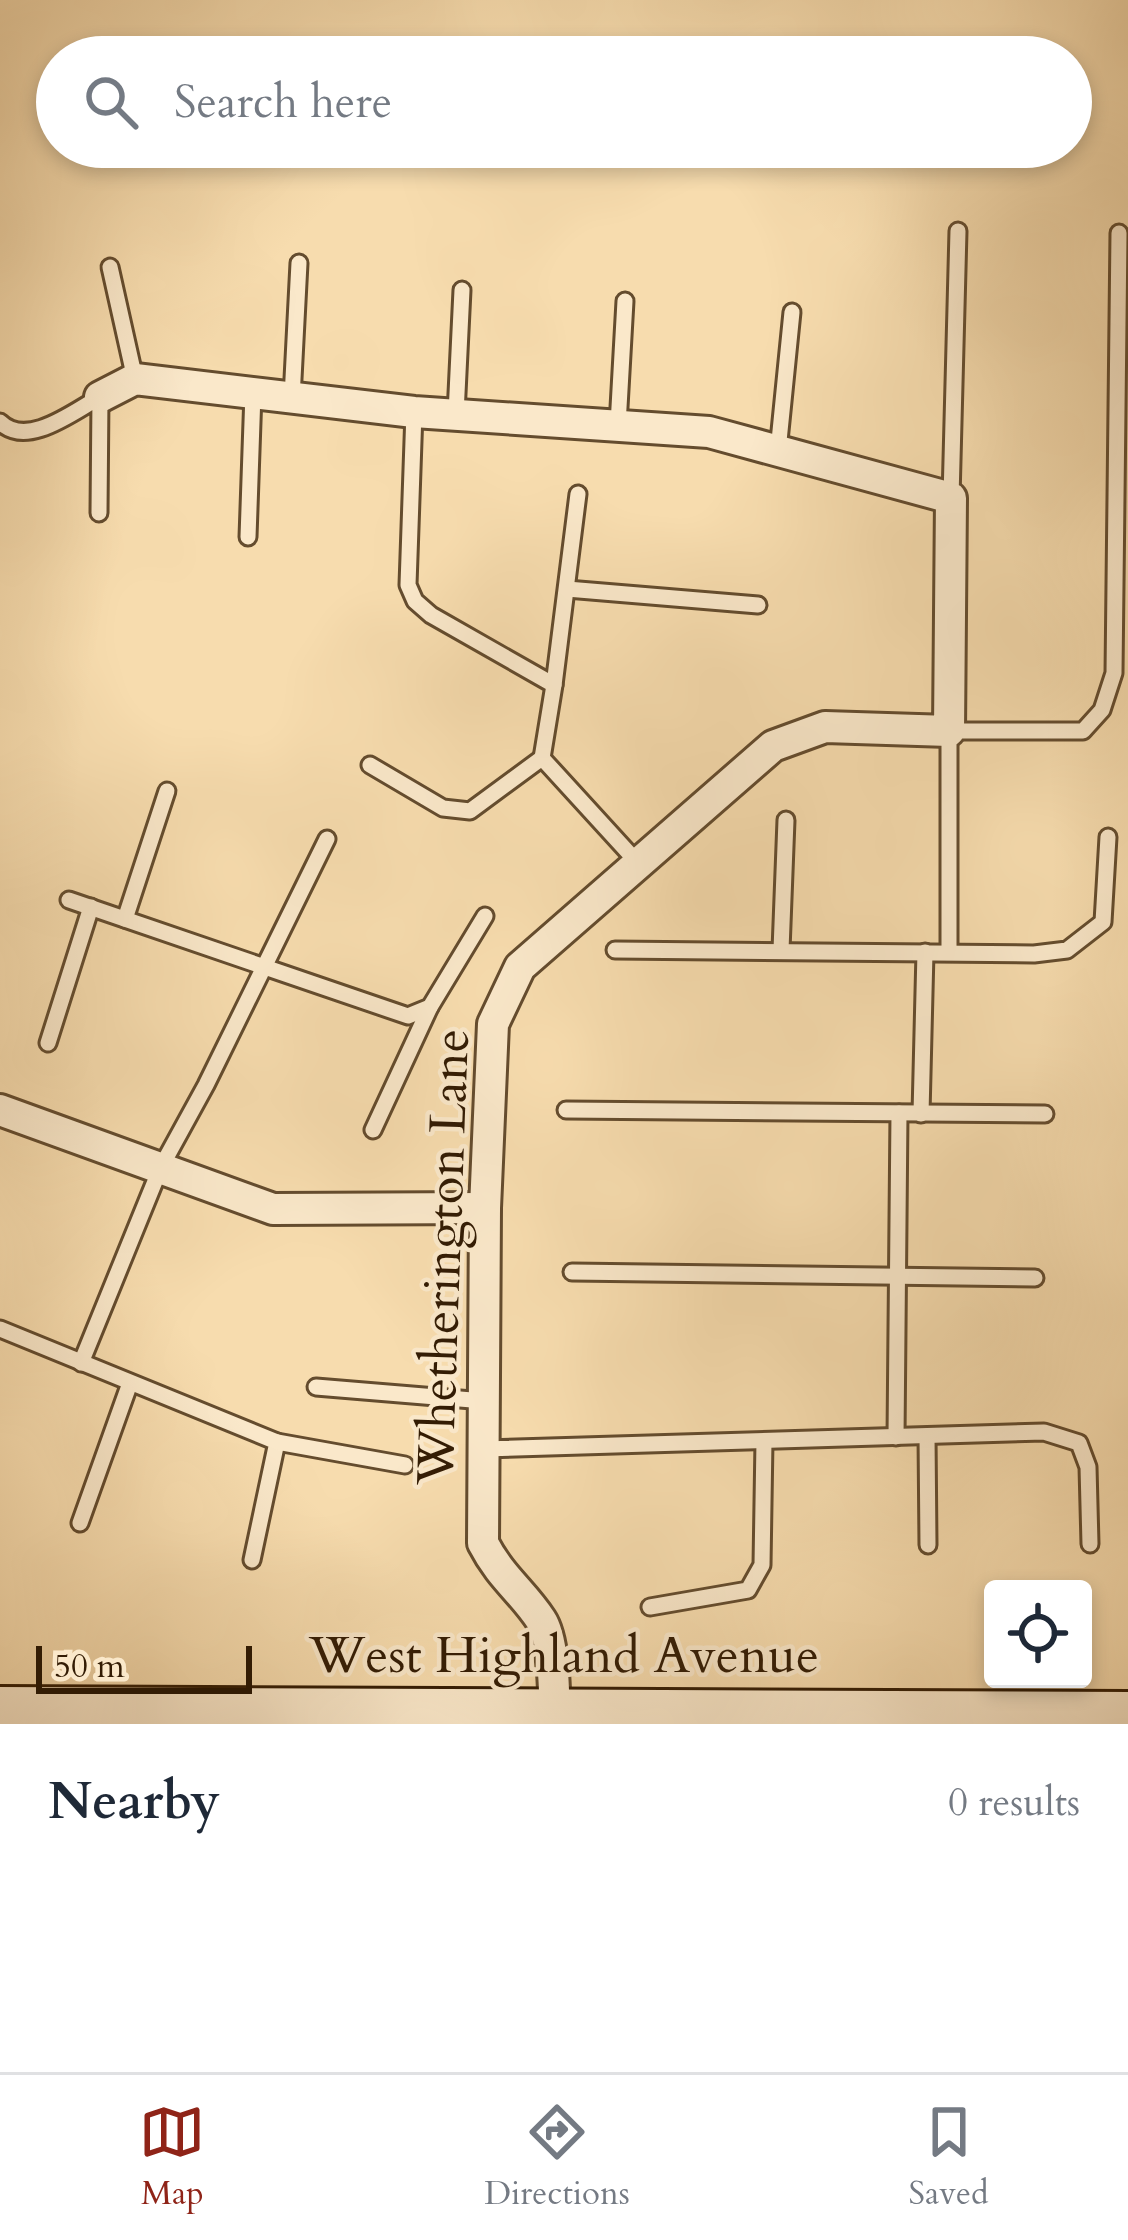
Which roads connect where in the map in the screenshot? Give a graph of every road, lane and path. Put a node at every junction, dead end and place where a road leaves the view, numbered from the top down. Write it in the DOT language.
graph roads {
  1 [pos="958,231"];
  2 [pos="1119,233"];
  3 [pos="299,263"];
  4 [pos="110,267"];
  5 [pos="462,290"];
  6 [pos="625,301"];
  7 [pos="791,312"];
  8 [pos="135,379"];
  9 [pos="253,393"];
  10 [pos="100,397"];
  11 [pos="292,398"];
  12 [pos="414,412"];
  13 [pos="456,415"];
  14 [pos="0,422"];
  15 [pos="618,425"];
  16 [pos="778,451"];
  17 [pos="578,494"];
  18 [pos="951,498"];
  19 [pos="99,512"];
  20 [pos="248,537"];
  21 [pos="567,590"];
  22 [pos="758,605"];
  23 [pos="554,685"];
  24 [pos="950,730"];
  25 [pos="542,758"];
  26 [pos="370,765"];
  27 [pos="167,791"];
  28 [pos="786,820"];
  29 [pos="1108,837"];
  30 [pos="327,839"];
  31 [pos="637,862"];
  32 [pos="69,900"];
  33 [pos="91,908"];
  34 [pos="485,916"];
  35 [pos="125,919"];
  36 [pos="615,950"];
  37 [pos="782,950"];
  38 [pos="925,952"];
  39 [pos="950,952"];
  40 [pos="265,965"];
  41 [pos="430,1007"];
  42 [pos="48,1043"];
  43 [pos="0,1110"];
  44 [pos="566,1110"];
  45 [pos="899,1113"];
  46 [pos="921,1114"];
  47 [pos="1046,1114"];
  48 [pos="373,1130"];
  49 [pos="160,1169"];
  50 [pos="485,1208"];
  51 [pos="572,1272"];
  52 [pos="898,1277"];
  53 [pos="1035,1277"];
  54 [pos="0,1329"];
  55 [pos="81,1363"];
  56 [pos="130,1383"];
  57 [pos="316,1388"];
  58 [pos="484,1401"];
  59 [pos="927,1436"];
  60 [pos="896,1437"];
  61 [pos="764,1441"];
  62 [pos="277,1442"];
  63 [pos="484,1449"];
  64 [pos="405,1466"];
  65 [pos="80,1523"];
  66 [pos="1090,1544"];
  67 [pos="928,1545"];
  68 [pos="252,1560"];
  69 [pos="650,1607"];
  70 [pos="0,1708"];
  71 [pos="1128,1713"];
  72 [pos="554,1716"];
  1 -- 18 [label="lane"];
  2 -- 24 [label="lane"];
  3 -- 11 [label="lane"];
  4 -- 8 [label="lane"];
  5 -- 13 [label="lane"];
  6 -- 15 [label="lane"];
  7 -- 16 [label="lane"];
  8 -- 9 [label="street"];
  8 -- 10 [label="street"];
  9 -- 11 [label="street"];
  9 -- 20 [label="lane"];
  10 -- 14 [label="lane"];
  10 -- 19 [label="lane"];
  11 -- 12 [label="street"];
  12 -- 13 [label="street"];
  12 -- 23 [label="lane"];
  13 -- 15 [label="street"];
  15 -- 16 [label="street"];
  16 -- 18 [label="street"];
  17 -- 21 [label="lane"];
  18 -- 24 [label="street"];
  21 -- 22 [label="lane"];
  21 -- 23 [label="lane"];
  23 -- 25 [label="lane"];
  24 -- 31 [label="street, Whetherington Lane"];
  24 -- 39 [label="lane"];
  25 -- 26 [label="lane"];
  25 -- 31 [label="lane"];
  27 -- 35 [label="lane"];
  28 -- 37 [label="lane"];
  29 -- 39 [label="lane"];
  30 -- 40 [label="lane"];
  31 -- 50 [label="street, Whetherington Lane"];
  32 -- 33 [label="lane"];
  33 -- 35 [label="lane"];
  33 -- 42 [label="lane"];
  34 -- 41 [label="lane"];
  35 -- 40 [label="lane"];
  36 -- 37 [label="lane"];
  37 -- 38 [label="lane"];
  38 -- 39 [label="lane"];
  38 -- 46 [label="lane"];
  40 -- 41 [label="lane"];
  40 -- 49 [label="lane"];
  41 -- 48 [label="lane"];
  43 -- 49 [label="street"];
  44 -- 45 [label="lane"];
  45 -- 46 [label="lane"];
  45 -- 52 [label="lane"];
  46 -- 47 [label="lane"];
  49 -- 50 [label="street"];
  49 -- 55 [label="lane"];
  50 -- 58 [label="street, Whetherington Lane"];
  51 -- 52 [label="lane"];
  52 -- 53 [label="lane"];
  52 -- 60 [label="lane"];
  54 -- 55 [label="lane"];
  55 -- 56 [label="lane"];
  56 -- 62 [label="lane"];
  56 -- 65 [label="lane"];
  57 -- 58 [label="lane"];
  58 -- 63 [label="street, Whetherington Lane"];
  59 -- 60 [label="lane"];
  59 -- 66 [label="lane"];
  59 -- 67 [label="lane"];
  60 -- 61 [label="lane"];
  61 -- 63 [label="lane"];
  61 -- 69 [label="lane"];
  62 -- 64 [label="lane"];
  62 -- 68 [label="lane"];
  63 -- 72 [label="street, Whetherington Lane"];
  70 -- 72 [label="street, West Highland Avenue"];
  71 -- 72 [label="street, West Highland Avenue"];
}
